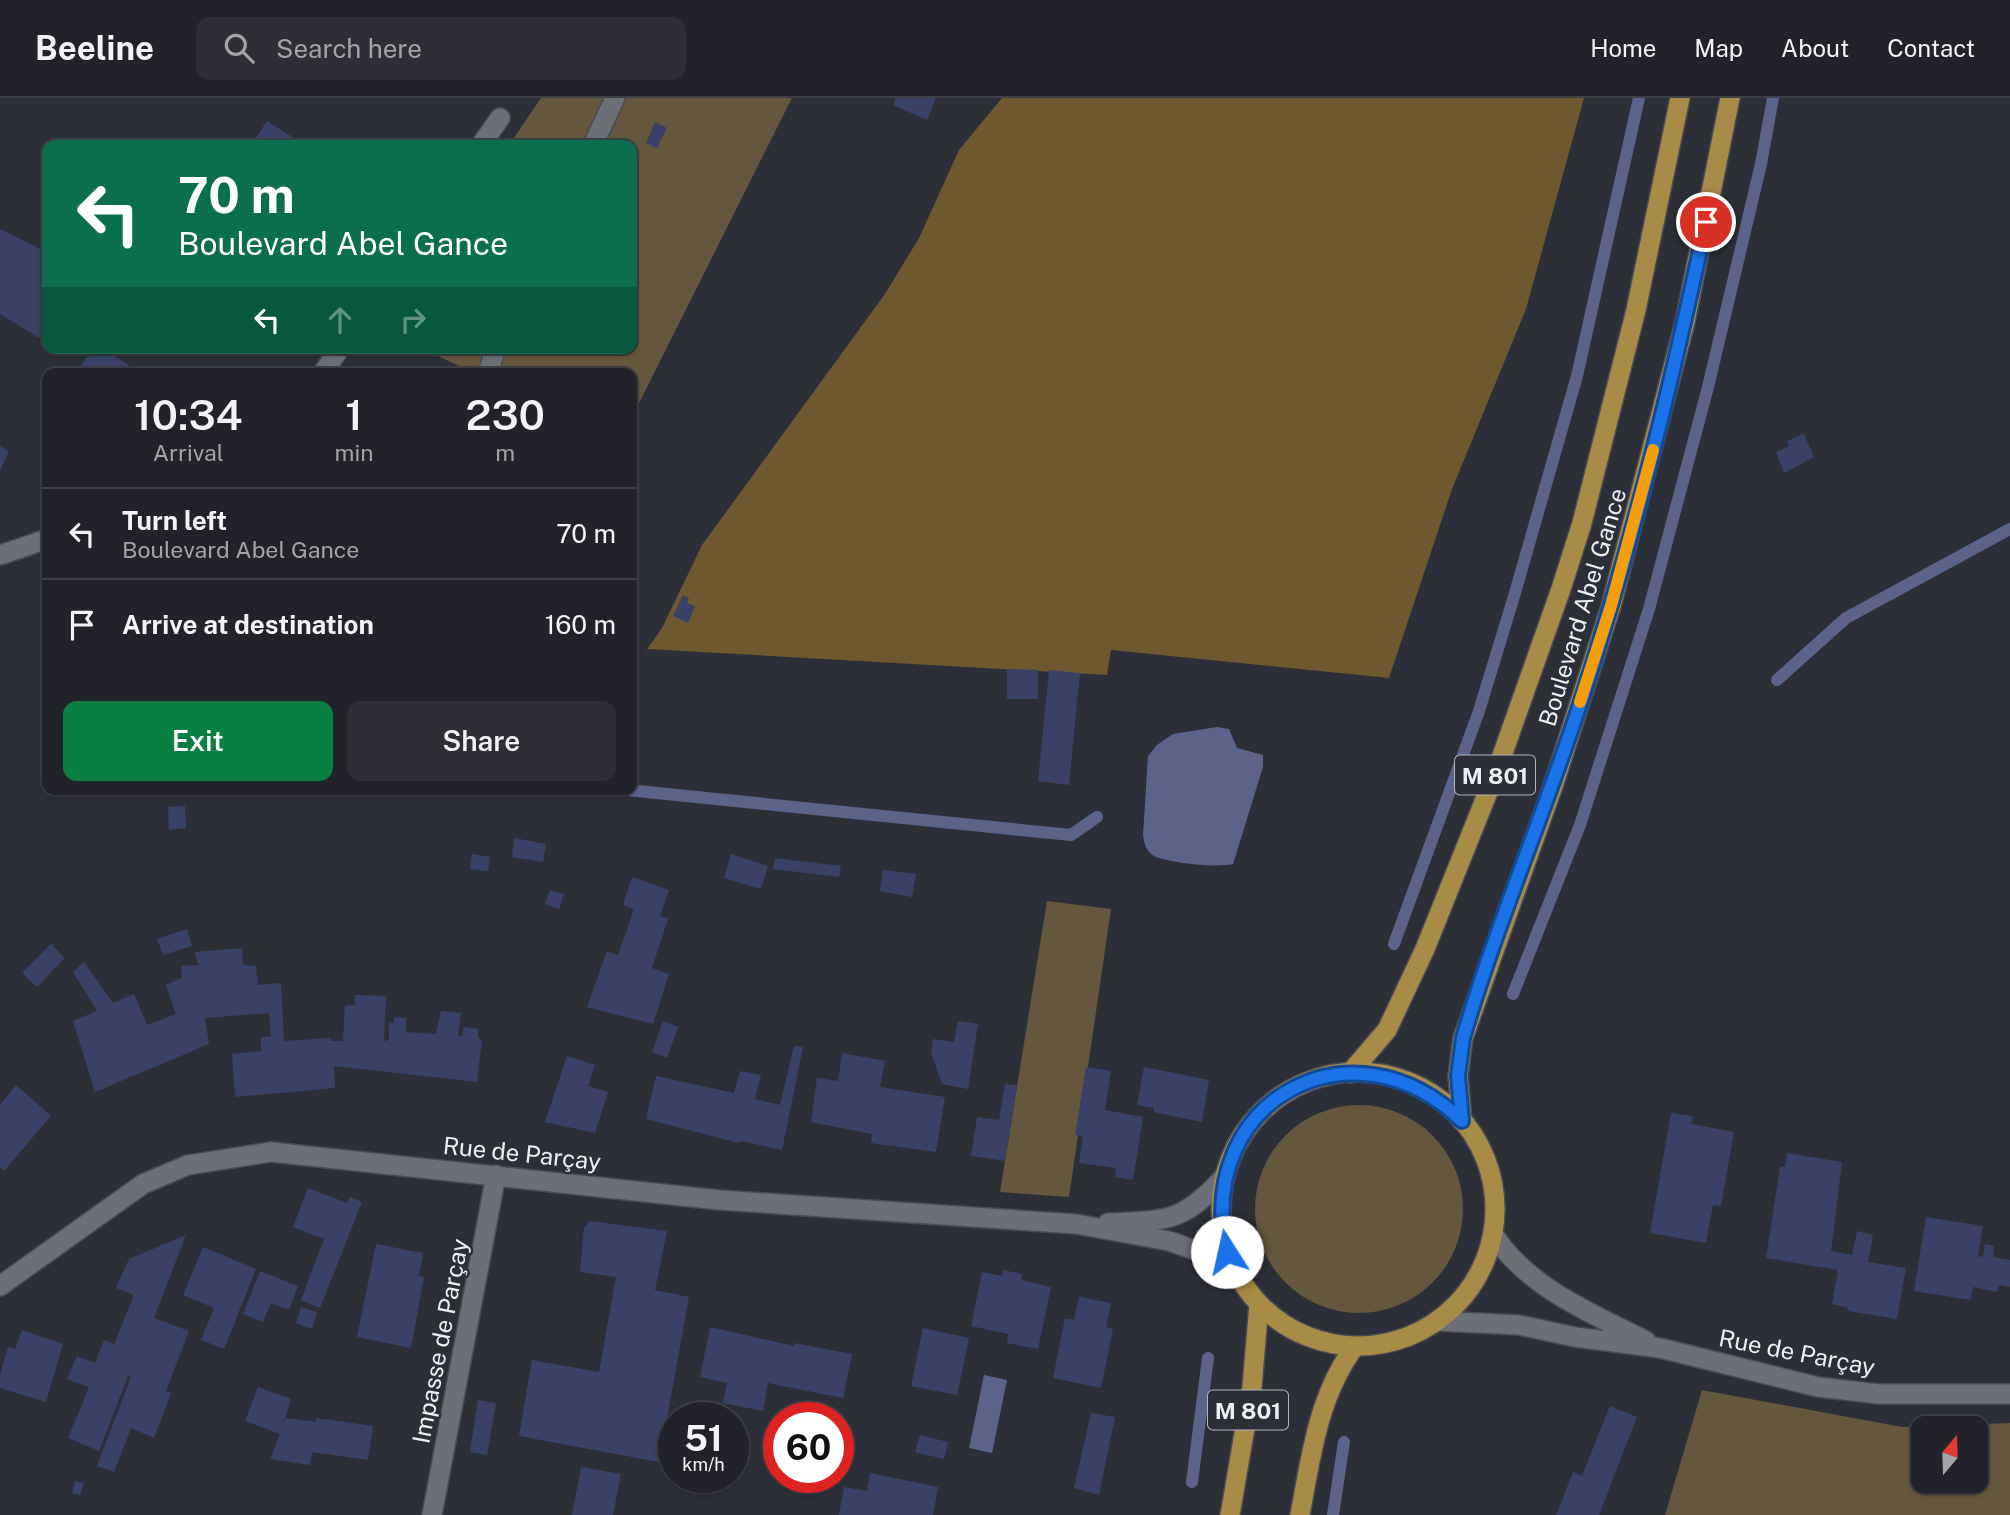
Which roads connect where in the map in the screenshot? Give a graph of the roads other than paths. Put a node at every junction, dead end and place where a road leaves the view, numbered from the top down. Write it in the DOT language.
graph roads {
  1 [pos="615,98"];
  2 [pos="1679,98"];
  3 [pos="1730,98"];
  4 [pos="500,118"];
  5 [pos="485,140"];
  6 [pos="595,140"];
  7 [pos="42,541"];
  8 [pos="0,555"];
  9 [pos="1350,1073"];
  10 [pos="1462,1121"];
  11 [pos="496,1175"];
  12 [pos="1224,1177"];
  13 [pos="1076,1224"];
  14 [pos="1493,1234"];
  15 [pos="1237,1275"];
  16 [pos="0,1286"];
  17 [pos="1259,1304"];
  18 [pos="1437,1321"];
  19 [pos="1355,1346"];
  20 [pos="1660,1348"];
  21 [pos="2010,1394"];
  22 [pos="432,1515"];
  23 [pos="1230,1515"];
  24 [pos="1300,1515"];
  1 -- 6 [label="street"];
  2 -- 9 [label="main road, Boulevard Abel Gance / M 801"];
  3 -- 10 [label="main road, Boulevard Abel Gance / M 801"];
  4 -- 5 [label="street"];
  7 -- 8 [label="street"];
  9 -- 10 [label="main road, M 801"];
  9 -- 12 [label="main road, M 801"];
  10 -- 14 [label="main road, M 801"];
  11 -- 13 [label="street, Rue de Parçay"];
  11 -- 16 [label="street, Rue de Parçay"];
  11 -- 22 [label="street, Impasse de Parçay"];
  12 -- 13 [label="street, Rue de Parçay"];
  12 -- 15 [label="main road, M 801"];
  13 -- 15 [label="street, Rue de Parçay"];
  14 -- 18 [label="main road, M 801"];
  14 -- 20 [label="street, Rue de Parçay"];
  15 -- 17 [label="main road, M 801"];
  17 -- 19 [label="main road, M 801"];
  17 -- 23 [label="main road, M 801"];
  18 -- 19 [label="main road, M 801"];
  18 -- 20 [label="street, Rue de Parçay"];
  19 -- 24 [label="main road, M 801"];
  20 -- 21 [label="street, Rue de Parçay"];
}
